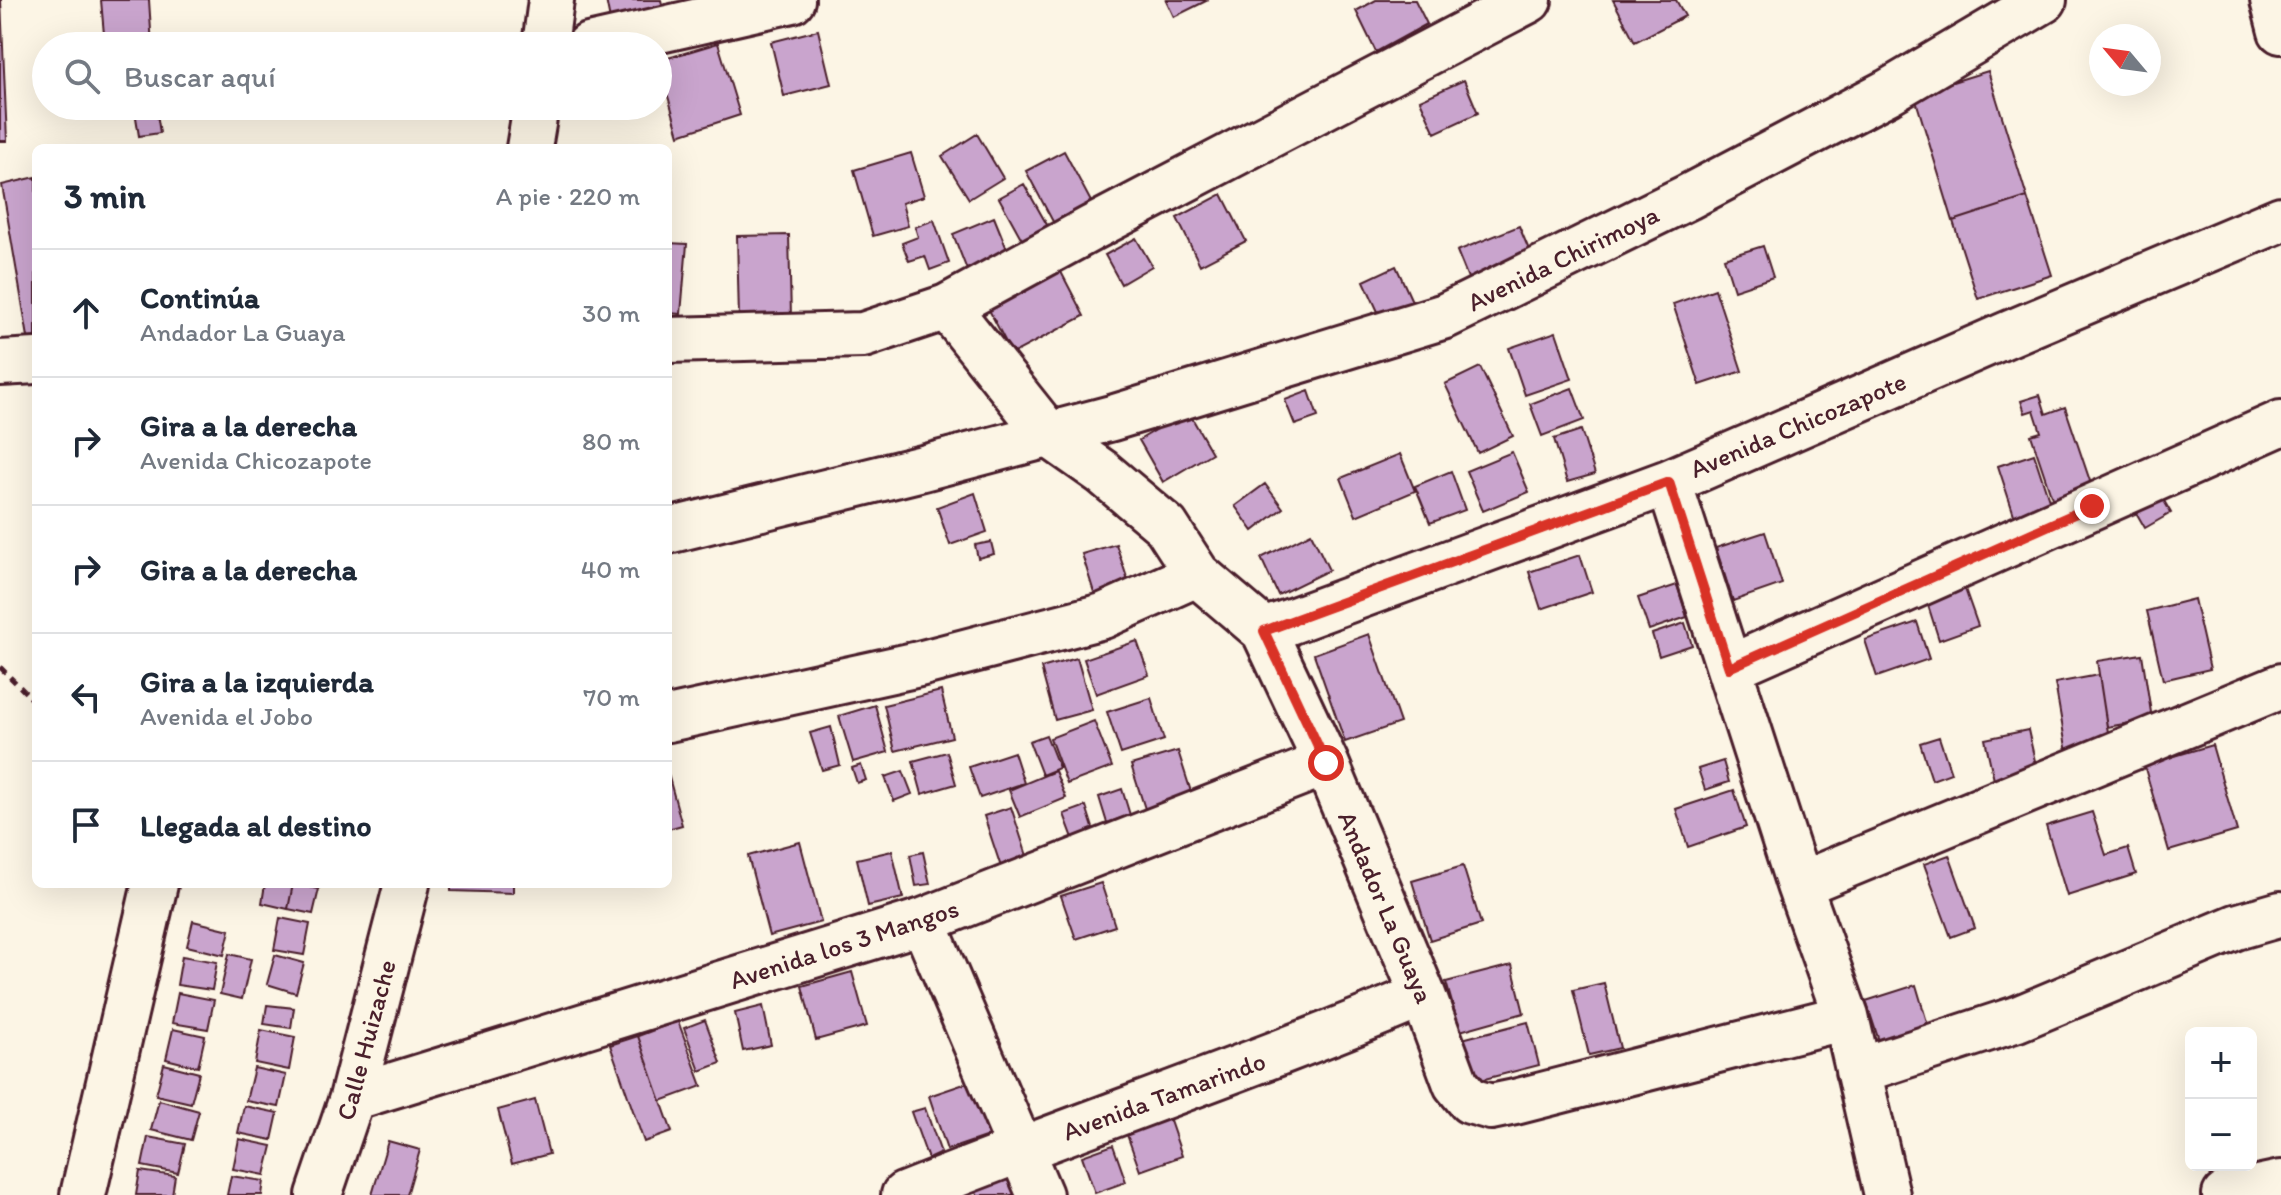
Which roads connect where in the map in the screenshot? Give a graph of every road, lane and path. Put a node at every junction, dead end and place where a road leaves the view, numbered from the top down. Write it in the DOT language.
graph roads {
  1 [pos="551,0"];
  2 [pos="792,0"];
  3 [pos="1529,0"];
  4 [pos="2044,0"];
  5 [pos="2273,0"];
  6 [pos="2281,30"];
  7 [pos="547,32"];
  8 [pos="651,32"];
  9 [pos="534,120"];
  10 [pos="530,144"];
  11 [pos="2281,219"];
  12 [pos="947,307"];
  13 [pos="672,340"];
  14 [pos="32,361"];
  15 [pos="0,363"];
  16 [pos="2281,423"];
  17 [pos="1048,434"];
  18 [pos="1669,482"];
  19 [pos="672,530"];
  20 [pos="1197,574"];
  21 [pos="1264,631"];
  22 [pos="0,667"];
  23 [pos="1729,668"];
  24 [pos="2281,686"];
  25 [pos="32,699"];
  26 [pos="672,718"];
  27 [pos="1326,763"];
  28 [pos="1799,885"];
  29 [pos="154,888"];
  30 [pos="406,888"];
  31 [pos="2281,914"];
  32 [pos="923,921"];
  33 [pos="1423,995"];
  34 [pos="1846,1017"];
  35 [pos="1858,1071"];
  36 [pos="352,1098"];
  37 [pos="1021,1148"];
  38 [pos="2281,1183"];
  39 [pos="83,1195"];
  40 [pos="319,1195"];
  41 [pos="904,1195"];
  42 [pos="1040,1195"];
  43 [pos="1887,1195"];
  44 [pos="2225,1195"];
  1 -- 7 [label="street"];
  2 -- 8 [label="street"];
  3 -- 12 [label="street"];
  4 -- 17 [label="street, Avenida Chirimoya"];
  5 -- 6 [label="street"];
  9 -- 10 [label="street"];
  11 -- 18 [label="street, Avenida Chicozapote"];
  12 -- 13 [label="street"];
  12 -- 17 [label="street, Andador La Guaya"];
  14 -- 15 [label="street"];
  16 -- 23 [label="street"];
  17 -- 19 [label="street, Avenida Chirimoya"];
  17 -- 20 [label="street, Andador La Guaya"];
  18 -- 21 [label="street, Avenida Chicozapote"];
  18 -- 23 [label="street"];
  20 -- 21 [label="street, Andador La Guaya"];
  20 -- 26 [label="street"];
  21 -- 27 [label="street, Andador La Guaya"];
  22 -- 25 [label="path"];
  23 -- 28 [label="street"];
  24 -- 28 [label="street"];
  27 -- 32 [label="street, Avenida los 3 Mangos"];
  27 -- 33 [label="street, Andador La Guaya"];
  28 -- 34 [label="street"];
  29 -- 39 [label="street"];
  30 -- 36 [label="street, Calle Huizache"];
  31 -- 35 [label="street"];
  32 -- 36 [label="street, Avenida los 3 Mangos"];
  32 -- 37 [label="street"];
  33 -- 34 [label="street, Andador La Guaya"];
  33 -- 37 [label="street, Avenida Tamarindo"];
  34 -- 35 [label="street"];
  35 -- 43 [label="street"];
  36 -- 40 [label="street, Calle Huizache"];
  37 -- 41 [label="street, Avenida Tamarindo"];
  37 -- 42 [label="street"];
  38 -- 44 [label="street"];
}
